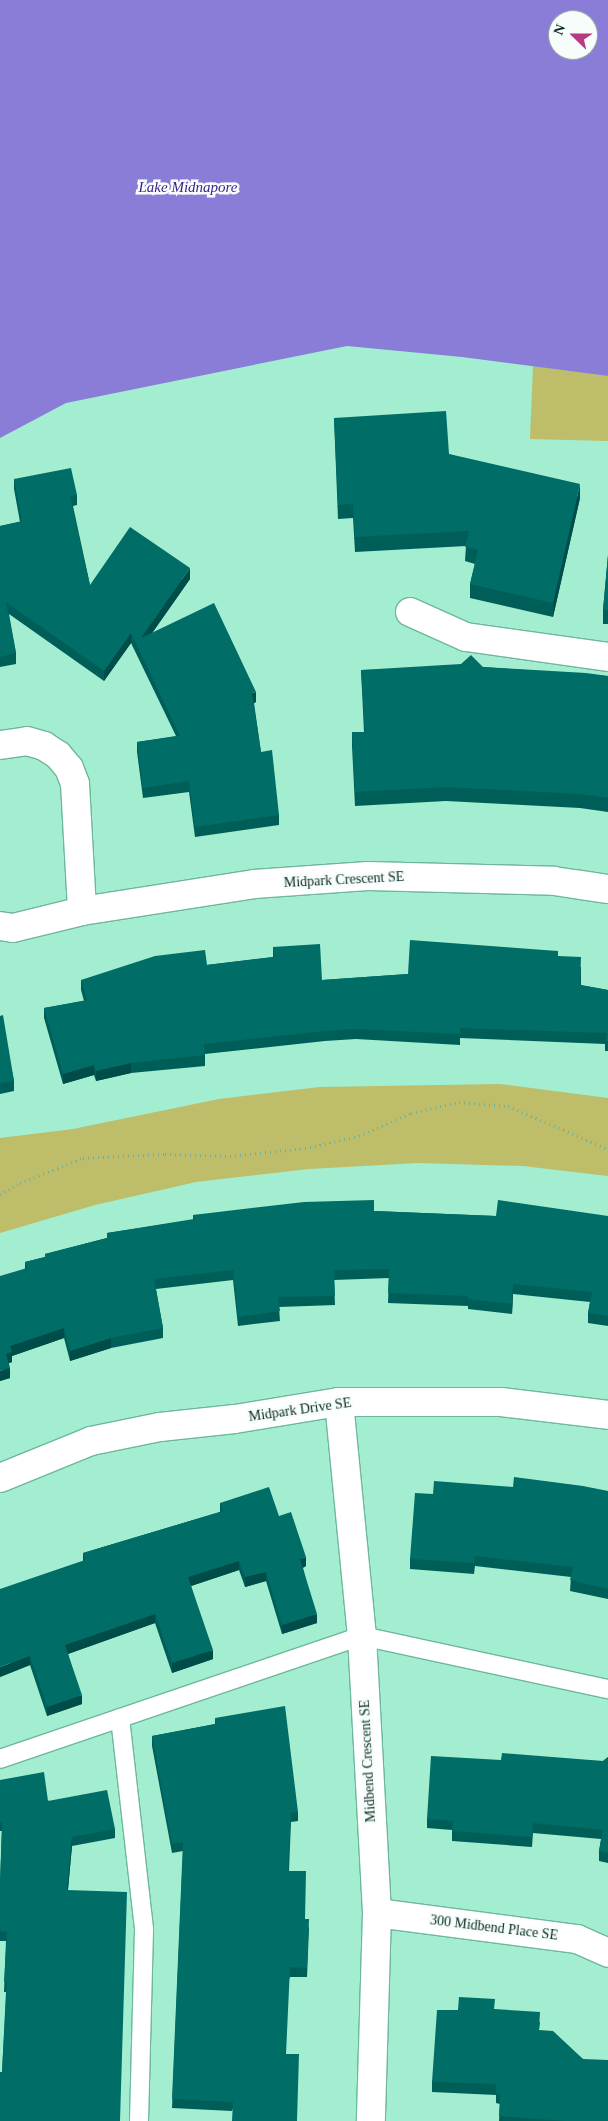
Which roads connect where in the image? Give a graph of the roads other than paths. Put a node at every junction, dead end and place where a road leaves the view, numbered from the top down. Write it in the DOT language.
graph roads {
  1 [pos="410,612"];
  2 [pos="608,657"];
  3 [pos="0,746"];
  4 [pos="608,889"];
  5 [pos="82,911"];
  6 [pos="0,926"];
  7 [pos="339,1402"];
  8 [pos="608,1415"];
  9 [pos="0,1478"];
  10 [pos="362,1636"];
  11 [pos="608,1688"];
  12 [pos="120,1718"];
  13 [pos="0,1759"];
  14 [pos="376,1913"];
  15 [pos="608,1952"];
  16 [pos="139,2121"];
  17 [pos="371,2121"];
  1 -- 2 [label="street"];
  3 -- 5 [label="street"];
  4 -- 5 [label="street, Midpark Crescent SE"];
  5 -- 6 [label="street, Midpark Crescent SE"];
  7 -- 8 [label="street, Midpark Drive SE"];
  7 -- 9 [label="street, Midpark Drive SE"];
  7 -- 10 [label="street, Midbend Crescent SE"];
  10 -- 11 [label="lane"];
  10 -- 12 [label="lane"];
  10 -- 14 [label="street, Midbend Crescent SE"];
  12 -- 13 [label="lane"];
  12 -- 16 [label="lane"];
  14 -- 15 [label="street, 300 Midbend Place SE"];
  14 -- 17 [label="street, Midbend Crescent SE"];
}
